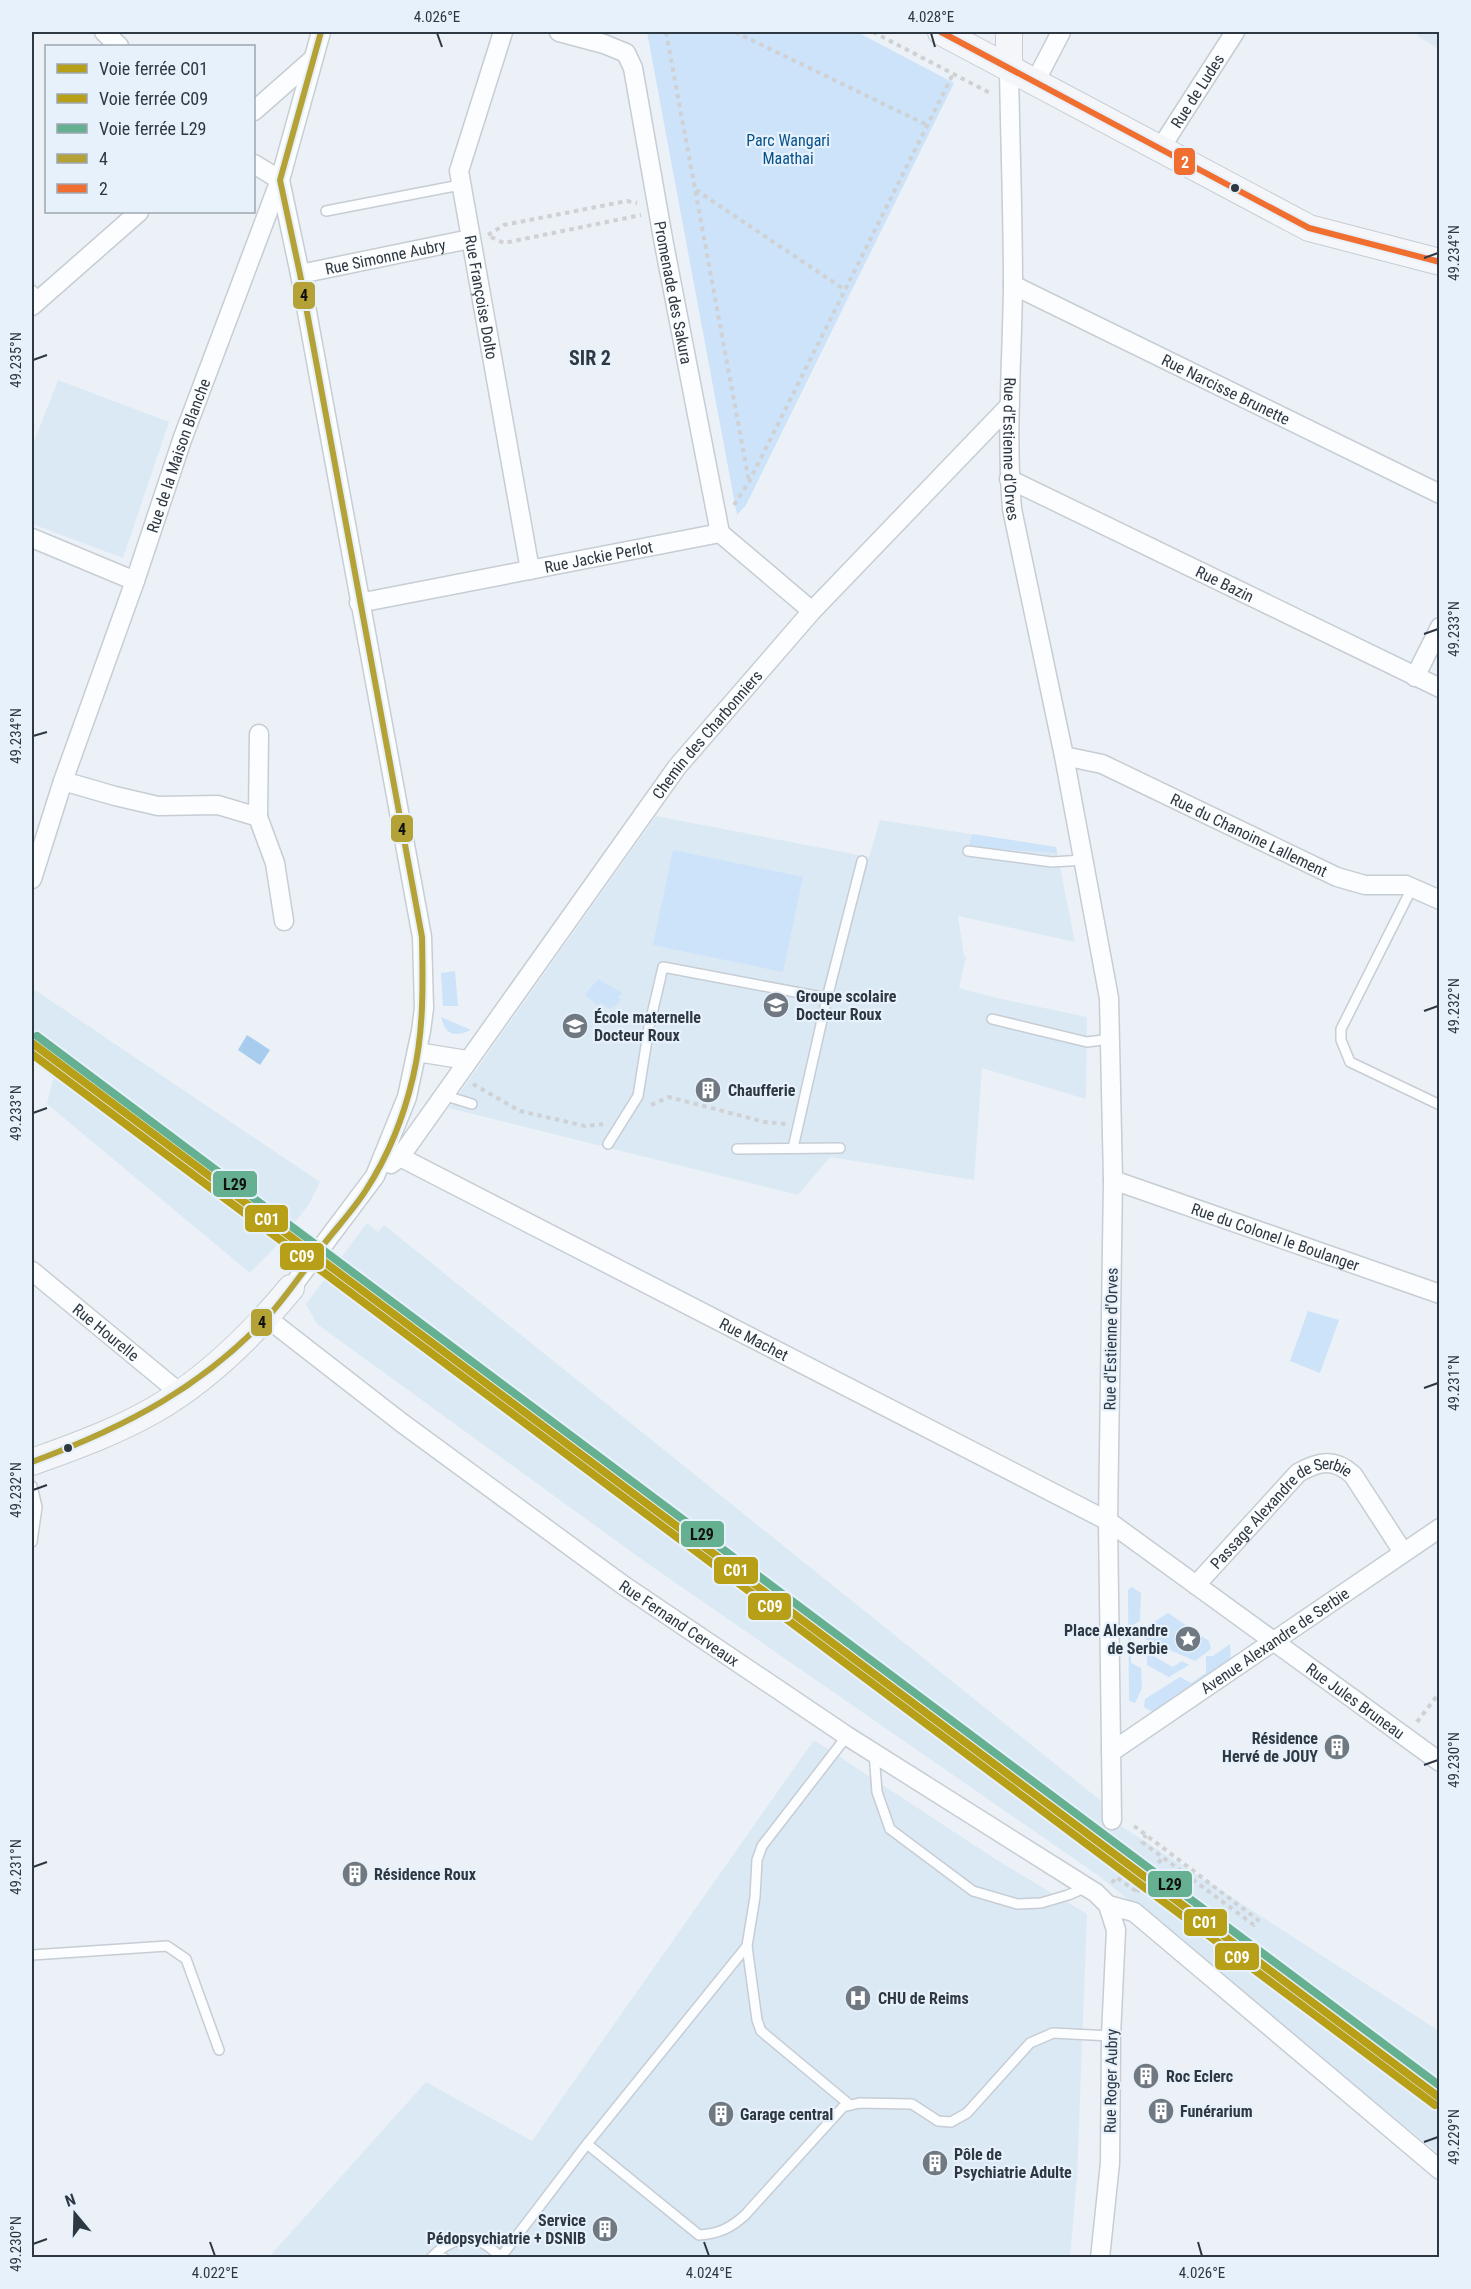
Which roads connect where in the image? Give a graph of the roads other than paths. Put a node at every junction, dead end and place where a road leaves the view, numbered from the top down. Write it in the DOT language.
graph roads {
  1 [pos="104,32"];
  2 [pos="321,32"];
  3 [pos="503,32"];
  4 [pos="559,32"];
  5 [pos="941,32"];
  6 [pos="1009,32"];
  7 [pos="1061,32"];
  8 [pos="1235,32"];
  9 [pos="118,45"];
  10 [pos="313,59"];
  11 [pos="1009,67"];
  12 [pos="1035,82"];
  13 [pos="255,110"];
  14 [pos="1160,149"];
  15 [pos="255,165"];
  16 [pos="280,180"];
  17 [pos="460,185"];
  18 [pos="326,211"];
  19 [pos="138,213"];
  20 [pos="479,237"];
  21 [pos="1440,262"];
  22 [pos="300,274"];
  23 [pos="1013,285"];
  24 [pos="34,298"];
  25 [pos="1010,405"];
  26 [pos="1010,479"];
  27 [pos="1440,494"];
  28 [pos="719,529"];
  29 [pos="32,538"];
  30 [pos="530,570"];
  31 [pos="135,580"];
  32 [pos="359,603"];
  33 [pos="812,611"];
  34 [pos="1440,627"];
  35 [pos="1415,676"];
  36 [pos="1440,688"];
  37 [pos="259,734"];
  38 [pos="1064,756"];
  39 [pos="63,781"];
  40 [pos="258,817"];
  41 [pos="968,851"];
  42 [pos="1083,860"];
  43 [pos="862,861"];
  44 [pos="32,879"];
  45 [pos="1412,888"];
  46 [pos="1440,900"];
  47 [pos="284,921"];
  48 [pos="827,998"];
  49 [pos="992,1019"];
  50 [pos="1110,1039"];
  51 [pos="417,1052"];
  52 [pos="467,1060"];
  53 [pos="442,1095"];
  54 [pos="472,1104"];
  55 [pos="1440,1105"];
  56 [pos="608,1144"];
  57 [pos="793,1148"];
  58 [pos="840,1148"];
  59 [pos="737,1149"];
  60 [pos="400,1156"];
  61 [pos="375,1176"];
  62 [pos="1113,1180"];
  63 [pos="32,1272"];
  64 [pos="291,1288"];
  65 [pos="1440,1294"];
  66 [pos="267,1318"];
  67 [pos="180,1394"];
  68 [pos="32,1461"];
  69 [pos="32,1486"];
  70 [pos="1108,1521"];
  71 [pos="1440,1528"];
  72 [pos="32,1542"];
  73 [pos="1403,1552"];
  74 [pos="1196,1585"];
  75 [pos="1272,1640"];
  76 [pos="847,1736"];
  77 [pos="1111,1752"];
  78 [pos="874,1753"];
  79 [pos="1440,1762"];
  80 [pos="1112,1820"];
  81 [pos="1087,1887"];
  82 [pos="1108,1905"];
  83 [pos="747,1946"];
  84 [pos="32,1955"];
  85 [pos="1111,2036"];
  86 [pos="219,2050"];
  87 [pos="850,2104"];
  88 [pos="587,2144"];
  89 [pos="1440,2170"];
  90 [pos="500,2257"];
  91 [pos="430,2258"];
  92 [pos="1100,2258"];
  1 -- 9 [label="street"];
  2 -- 10 [label="street, Rue de la Maison Blanche"];
  3 -- 17 [label="street, Rue Françoise Dolto"];
  4 -- 28 [label="street, Promenade des Sakura"];
  5 -- 11 [label="street"];
  6 -- 11 [label="street, Rue d'Estienne d'Orves"];
  7 -- 12 [label="street"];
  8 -- 14 [label="street, Rue de Ludes"];
  10 -- 13 [label="street"];
  10 -- 16 [label="street, Rue de la Maison Blanche"];
  11 -- 12 [label="street"];
  11 -- 23 [label="street, Rue d'Estienne d'Orves"];
  12 -- 14 [label="street"];
  14 -- 21 [label="street"];
  15 -- 16 [label="street"];
  16 -- 22 [label="street"];
  16 -- 31 [label="street, Rue de la Maison Blanche"];
  17 -- 18 [label="lane"];
  17 -- 20 [label="street, Rue Françoise Dolto"];
  19 -- 24 [label="street"];
  20 -- 22 [label="street, Rue Simonne Aubry"];
  20 -- 30 [label="street, Rue Françoise Dolto"];
  22 -- 32 [label="street"];
  23 -- 25 [label="street, Rue d'Estienne d'Orves"];
  23 -- 27 [label="street, Rue Narcisse Brunette"];
  25 -- 26 [label="street, Rue d'Estienne d'Orves"];
  25 -- 33 [label="street, Chemin des Charbonniers"];
  26 -- 35 [label="street, Rue Bazin"];
  26 -- 38 [label="street, Rue d'Estienne d'Orves"];
  28 -- 30 [label="street, Rue Jackie Perlot"];
  28 -- 33 [label="street"];
  29 -- 31 [label="street"];
  30 -- 32 [label="street, Rue Jackie Perlot"];
  31 -- 39 [label="street, Rue de la Maison Blanche"];
  32 -- 51 [label="street"];
  33 -- 52 [label="street, Chemin des Charbonniers"];
  34 -- 35 [label="street"];
  35 -- 36 [label="street, Rue Bazin"];
  37 -- 40 [label="street"];
  38 -- 42 [label="street, Rue d'Estienne d'Orves"];
  38 -- 45 [label="street, Rue du Chanoine Lallement"];
  39 -- 40 [label="street"];
  39 -- 44 [label="street, Rue de la Maison Blanche"];
  40 -- 47 [label="street"];
  41 -- 42 [label="lane"];
  42 -- 50 [label="street, Rue d'Estienne d'Orves"];
  43 -- 48 [label="lane"];
  45 -- 46 [label="street, Rue du Chanoine Lallement"];
  45 -- 55 [label="lane"];
  48 -- 56 [label="lane"];
  48 -- 57 [label="lane"];
  49 -- 50 [label="lane"];
  50 -- 62 [label="street, Rue d'Estienne d'Orves"];
  51 -- 52 [label="street"];
  51 -- 61 [label="street"];
  52 -- 53 [label="street, Chemin des Charbonniers"];
  53 -- 54 [label="lane"];
  53 -- 60 [label="street, Chemin des Charbonniers"];
  57 -- 58 [label="lane"];
  57 -- 59 [label="lane"];
  60 -- 61 [label="street, Chemin des Charbonniers"];
  60 -- 70 [label="street, Rue Machet"];
  61 -- 64 [label="street"];
  62 -- 65 [label="street, Rue du Colonel le Boulanger"];
  62 -- 70 [label="street, Rue d'Estienne d'Orves"];
  63 -- 67 [label="street, Rue Hourelle"];
  64 -- 66 [label="street"];
  66 -- 67 [label="street"];
  66 -- 76 [label="street, Rue Fernand Cerveaux"];
  67 -- 68 [label="street"];
  69 -- 72 [label="lane"];
  70 -- 74 [label="street"];
  70 -- 77 [label="street, Rue d'Estienne d'Orves"];
  71 -- 73 [label="street, Avenue Alexandre de Serbie"];
  73 -- 74 [label="street, Passage Alexandre de Serbie"];
  73 -- 75 [label="street, Avenue Alexandre de Serbie"];
  74 -- 75 [label="street"];
  75 -- 77 [label="street, Avenue Alexandre de Serbie"];
  75 -- 79 [label="street, Rue Jules Bruneau"];
  76 -- 78 [label="street, Rue Fernand Cerveaux"];
  76 -- 83 [label="lane"];
  77 -- 80 [label="street, Rue d'Estienne d'Orves"];
  78 -- 81 [label="street, Rue Fernand Cerveaux"];
  78 -- 81 [label="lane"];
  81 -- 82 [label="street, Rue Fernand Cerveaux"];
  82 -- 85 [label="street, Rue Roger Aubry"];
  82 -- 89 [label="street"];
  83 -- 87 [label="lane"];
  83 -- 88 [label="lane"];
  84 -- 86 [label="lane"];
  85 -- 87 [label="lane"];
  85 -- 92 [label="street, Rue Roger Aubry"];
  87 -- 88 [label="lane"];
  88 -- 90 [label="lane"];
  90 -- 91 [label="lane"];
}
